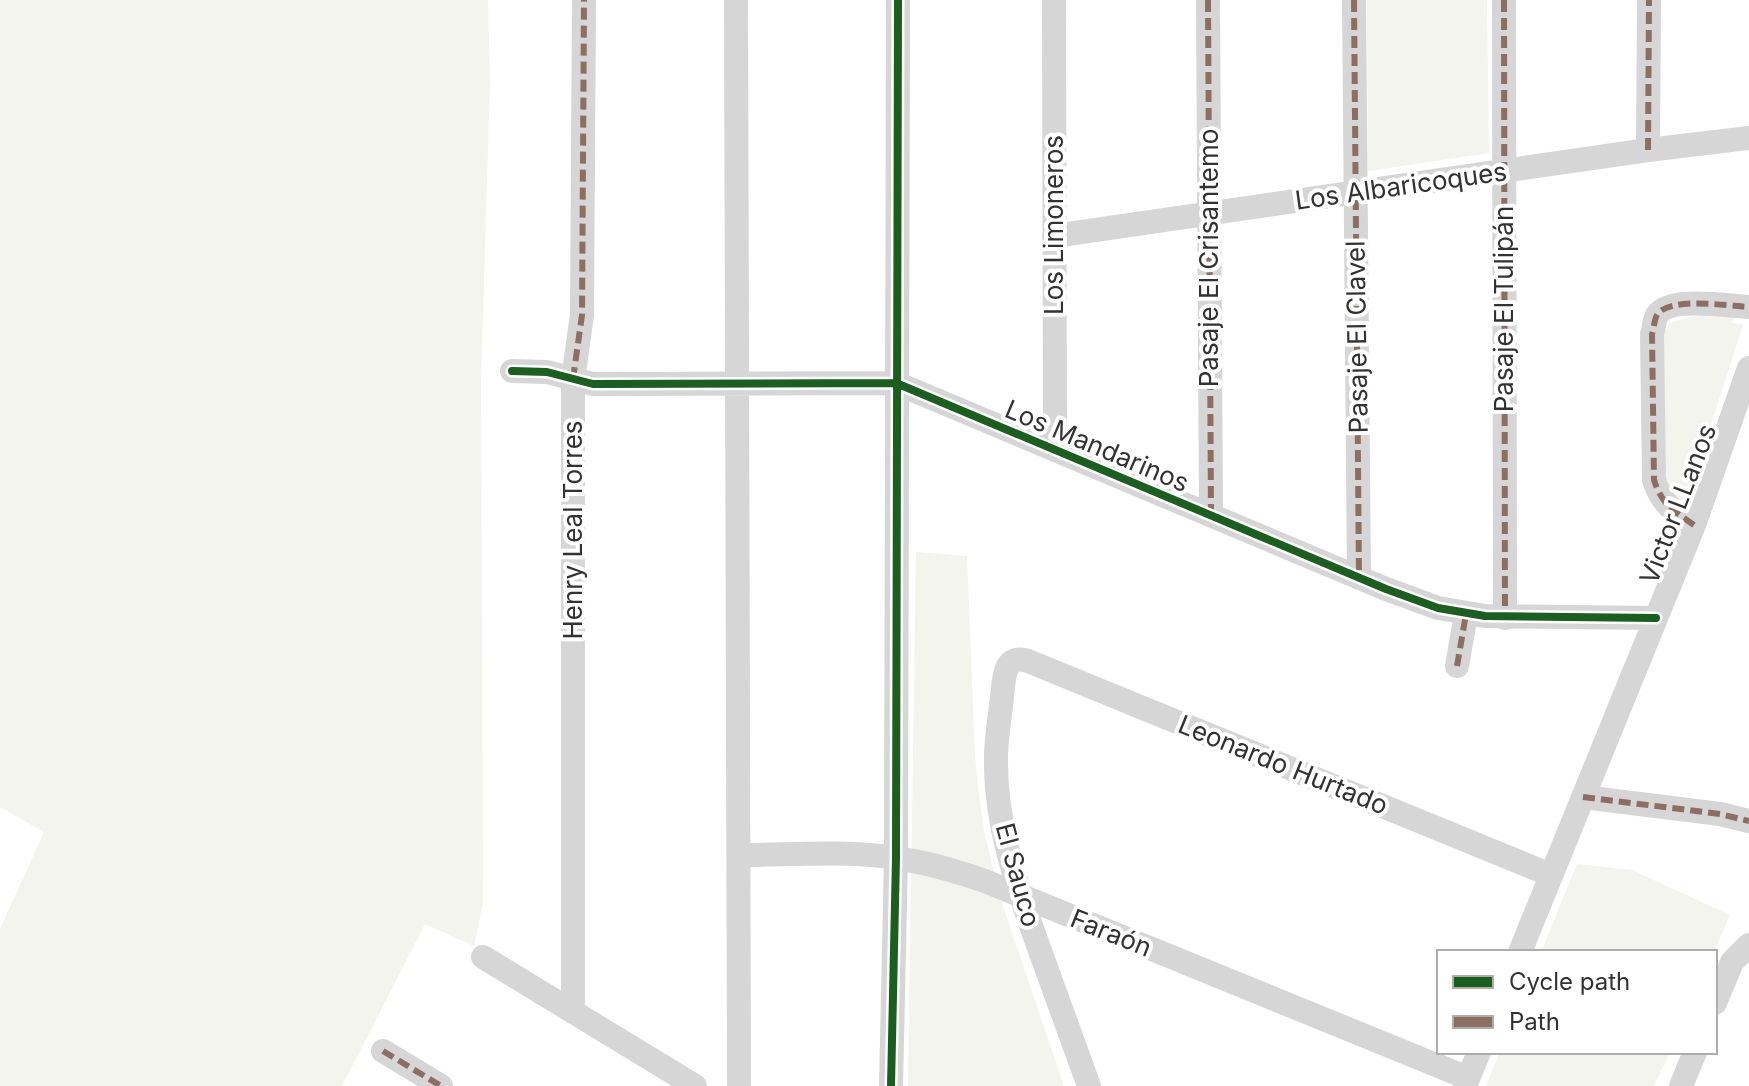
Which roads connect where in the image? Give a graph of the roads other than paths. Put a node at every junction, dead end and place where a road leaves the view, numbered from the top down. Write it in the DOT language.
graph roads {
  1 [pos="584,0"];
  2 [pos="736,0"];
  3 [pos="898,0"];
  4 [pos="1054,0"];
  5 [pos="1208,0"];
  6 [pos="1354,0"];
  7 [pos="1504,0"];
  8 [pos="1649,0"];
  9 [pos="1749,138"];
  10 [pos="1648,150"];
  11 [pos="1504,171"];
  12 [pos="1356,192"];
  13 [pos="1209,213"];
  14 [pos="1054,236"];
  15 [pos="1749,307"];
  16 [pos="1749,368"];
  17 [pos="512,371"];
  18 [pos="573,379"];
  19 [pos="896,383"];
  20 [pos="737,384"];
  21 [pos="1055,450"];
  22 [pos="1211,515"];
  23 [pos="1694,525"];
  24 [pos="1359,578"];
  25 [pos="1466,614"];
  26 [pos="1505,618"];
  27 [pos="1656,618"];
  28 [pos="1015,660"];
  29 [pos="1457,666"];
  30 [pos="1583,797"];
  31 [pos="1749,821"];
  32 [pos="739,855"];
  33 [pos="896,858"];
  34 [pos="1551,875"];
  35 [pos="1021,897"];
  36 [pos="1521,950"];
  37 [pos="1740,954"];
  38 [pos="483,957"];
  39 [pos="1717,999"];
  40 [pos="573,1012"];
  41 [pos="383,1051"];
  42 [pos="1478,1054"];
  43 [pos="1694,1054"];
  44 [pos="667,1079"];
  45 [pos="1467,1082"];
  46 [pos="441,1086"];
  47 [pos="695,1086"];
  48 [pos="739,1086"];
  49 [pos="891,1086"];
  50 [pos="1089,1086"];
  51 [pos="1681,1086"];
  1 -- 18 [label="street, Henry Leal Torres"];
  2 -- 20 [label="street"];
  3 -- 19 [label="street"];
  4 -- 14 [label="street, Los Limoneros"];
  5 -- 13 [label="street, Pasaje El Crisantemo"];
  6 -- 12 [label="street, Pasaje El Clavel"];
  7 -- 11 [label="street, Pasaje El Tulipán"];
  8 -- 10 [label="street"];
  9 -- 10 [label="street, Los Albaricoques"];
  10 -- 11 [label="street, Los Albaricoques"];
  11 -- 12 [label="street, Los Albaricoques"];
  11 -- 26 [label="street, Pasaje El Tulipán"];
  12 -- 13 [label="street, Los Albaricoques"];
  12 -- 24 [label="street, Pasaje El Clavel"];
  13 -- 14 [label="street, Los Albaricoques"];
  13 -- 22 [label="street, Pasaje El Crisantemo"];
  14 -- 21 [label="street, Los Limoneros"];
  15 -- 23 [label="street"];
  16 -- 23 [label="street, Victor LLanos"];
  17 -- 18 [label="street, Los Mandarinos"];
  18 -- 20 [label="street, Los Mandarinos"];
  18 -- 40 [label="street, Henry Leal Torres"];
  19 -- 20 [label="street, Los Mandarinos"];
  19 -- 21 [label="street, Los Mandarinos"];
  19 -- 33 [label="street"];
  20 -- 32 [label="street"];
  21 -- 22 [label="street, Los Mandarinos"];
  22 -- 24 [label="street, Los Mandarinos"];
  23 -- 27 [label="street, Victor LLanos"];
  24 -- 25 [label="street, Los Mandarinos"];
  25 -- 26 [label="street, Los Mandarinos"];
  25 -- 29 [label="street"];
  26 -- 27 [label="street, Los Mandarinos"];
  27 -- 30 [label="street, Victor LLanos"];
  28 -- 34 [label="street, Leonardo Hurtado"];
  28 -- 35 [label="street, El Sauco"];
  30 -- 31 [label="street"];
  30 -- 34 [label="street, Victor LLanos"];
  32 -- 33 [label="street, Faraón"];
  32 -- 48 [label="street"];
  33 -- 35 [label="street, Faraón"];
  33 -- 49 [label="street"];
  34 -- 36 [label="street, Victor LLanos"];
  35 -- 45 [label="street, Faraón"];
  35 -- 50 [label="street, El Sauco"];
  37 -- 39 [label="street"];
  38 -- 40 [label="street"];
  40 -- 44 [label="street"];
  41 -- 46 [label="street"];
  42 -- 45 [label="street"];
  43 -- 51 [label="street"];
  44 -- 47 [label="street"];
}
